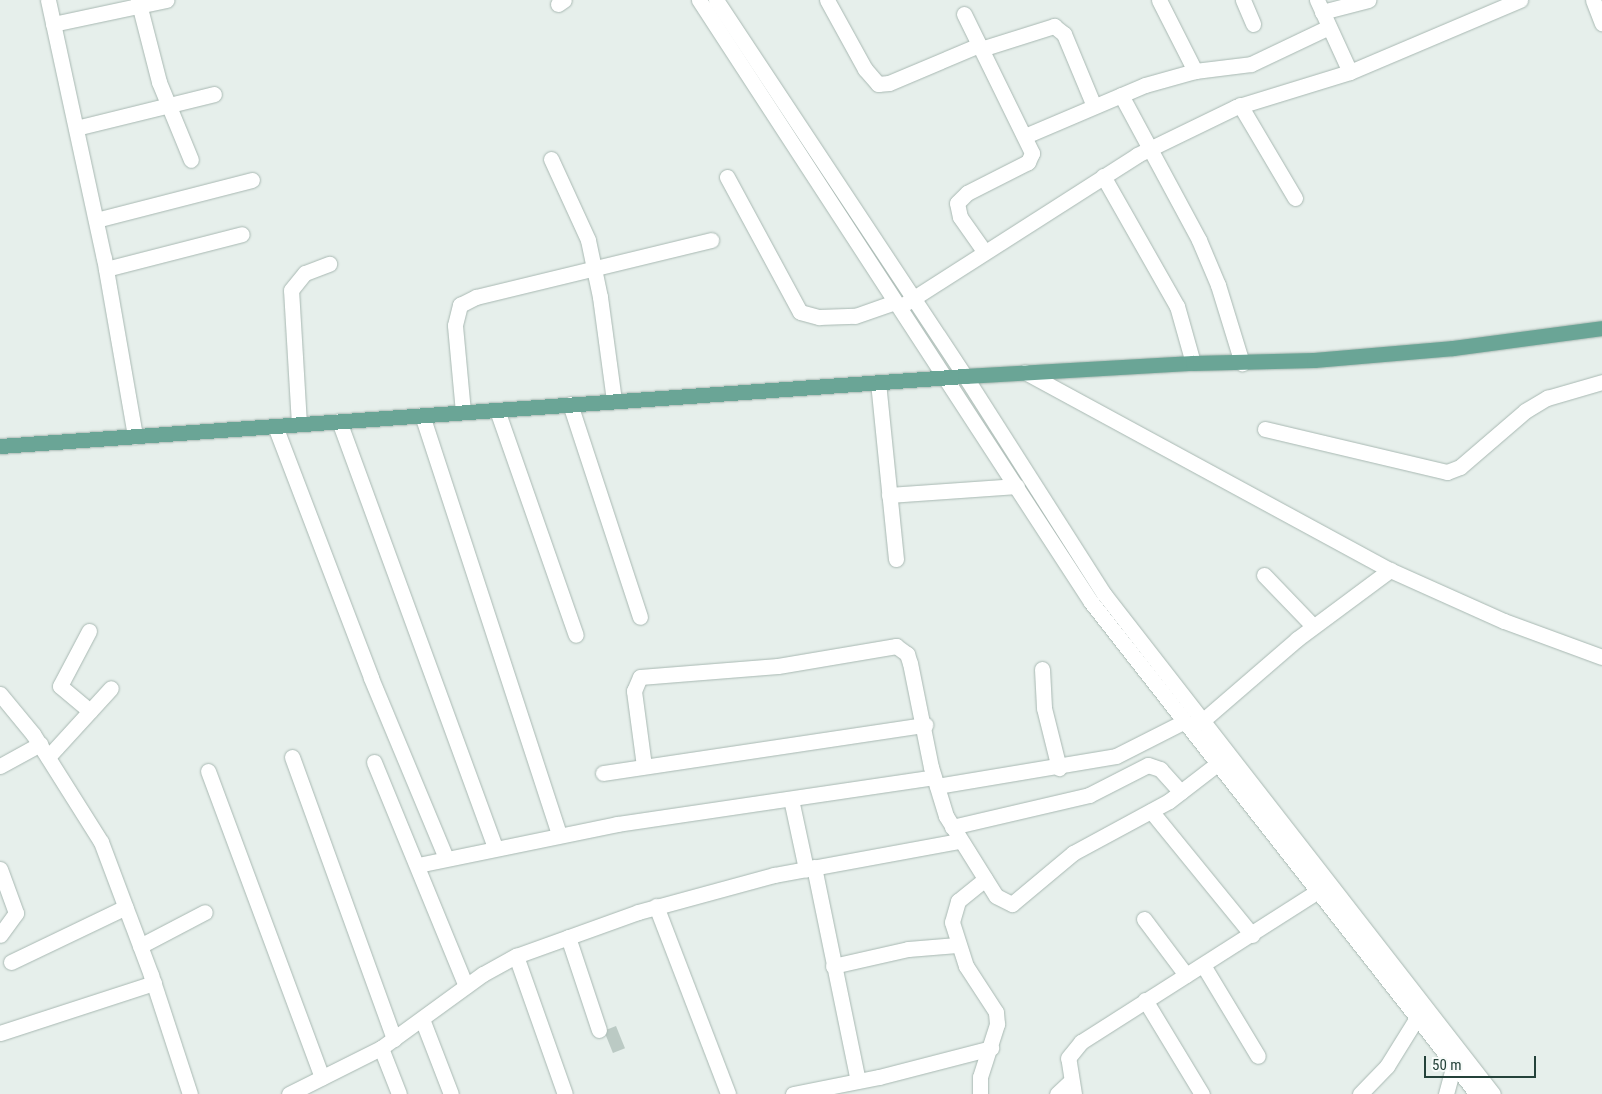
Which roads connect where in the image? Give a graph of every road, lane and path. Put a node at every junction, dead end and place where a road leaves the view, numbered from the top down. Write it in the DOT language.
graph roads {
  1 [pos="48,0"];
  2 [pos="166,0"];
  3 [pos="699,0"];
  4 [pos="827,0"];
  5 [pos="1159,0"];
  6 [pos="1243,0"];
  7 [pos="1368,0"];
  8 [pos="1520,0"];
  9 [pos="1593,0"];
  10 [pos="721,2"];
  11 [pos="139,4"];
  12 [pos="1320,6"];
  13 [pos="964,14"];
  14 [pos="1602,23"];
  15 [pos="53,24"];
  16 [pos="1252,24"];
  17 [pos="1329,27"];
  18 [pos="980,47"];
  19 [pos="1195,71"];
  20 [pos="1350,72"];
  21 [pos="214,94"];
  22 [pos="1121,95"];
  23 [pos="1094,106"];
  24 [pos="1240,106"];
  25 [pos="168,107"];
  26 [pos="76,128"];
  27 [pos="1025,136"];
  28 [pos="1150,148"];
  29 [pos="551,159"];
  30 [pos="191,160"];
  31 [pos="1103,176"];
  32 [pos="727,178"];
  33 [pos="252,180"];
  34 [pos="1295,198"];
  35 [pos="96,220"];
  36 [pos="242,234"];
  37 [pos="712,240"];
  38 [pos="984,251"];
  39 [pos="329,264"];
  40 [pos="595,268"];
  41 [pos="106,269"];
  42 [pos="913,298"];
  43 [pos="897,305"];
  44 [pos="1602,328"];
  45 [pos="1193,363"];
  46 [pos="1242,363"];
  47 [pos="1026,372"];
  48 [pos="965,376"];
  49 [pos="944,377"];
  50 [pos="878,382"];
  51 [pos="1602,382"];
  52 [pos="614,401"];
  53 [pos="570,404"];
  54 [pos="497,410"];
  55 [pos="463,412"];
  56 [pos="422,415"];
  57 [pos="339,421"];
  58 [pos="299,424"];
  59 [pos="275,426"];
  60 [pos="1265,429"];
  61 [pos="135,436"];
  62 [pos="0,446"];
  63 [pos="1017,486"];
  64 [pos="889,495"];
  65 [pos="896,559"];
  66 [pos="1390,570"];
  67 [pos="1264,575"];
  68 [pos="640,617"];
  69 [pos="1313,626"];
  70 [pos="89,631"];
  71 [pos="576,634"];
  72 [pos="1602,657"];
  73 [pos="1042,669"];
  74 [pos="111,688"];
  75 [pos="0,694"];
  76 [pos="90,710"];
  77 [pos="1183,722"];
  78 [pos="1201,722"];
  79 [pos="925,725"];
  80 [pos="40,744"];
  81 [pos="48,757"];
  82 [pos="292,757"];
  83 [pos="374,762"];
  84 [pos="1217,764"];
  85 [pos="0,766"];
  86 [pos="644,766"];
  87 [pos="1059,768"];
  88 [pos="208,771"];
  89 [pos="602,773"];
  90 [pos="935,781"];
  91 [pos="1181,792"];
  92 [pos="791,799"];
  93 [pos="1151,811"];
  94 [pos="952,827"];
  95 [pos="558,835"];
  96 [pos="959,841"];
  97 [pos="495,846"];
  98 [pos="446,858"];
  99 [pos="418,865"];
  100 [pos="810,868"];
  101 [pos="0,869"];
  102 [pos="984,879"];
  103 [pos="1320,890"];
  104 [pos="656,906"];
  105 [pos="126,907"];
  106 [pos="205,912"];
  107 [pos="1144,920"];
  108 [pos="0,935"];
  109 [pos="1252,935"];
  110 [pos="568,937"];
  111 [pos="957,945"];
  112 [pos="140,946"];
  113 [pos="516,956"];
  114 [pos="11,962"];
  115 [pos="1203,965"];
  116 [pos="833,966"];
  117 [pos="1186,975"];
  118 [pos="154,983"];
  119 [pos="466,986"];
  120 [pos="1145,1000"];
  121 [pos="1418,1016"];
  122 [pos="422,1019"];
  123 [pos="599,1030"];
  124 [pos="0,1033"];
  125 [pos="394,1039"];
  126 [pos="381,1048"];
  127 [pos="991,1048"];
  128 [pos="1258,1056"];
  129 [pos="1454,1064"];
  130 [pos="322,1078"];
  131 [pos="858,1081"];
  132 [pos="1073,1088"];
  133 [pos="190,1094"];
  134 [pos="289,1094"];
  135 [pos="399,1094"];
  136 [pos="450,1094"];
  137 [pos="565,1094"];
  138 [pos="728,1094"];
  139 [pos="793,1094"];
  140 [pos="980,1094"];
  141 [pos="1057,1094"];
  142 [pos="1202,1094"];
  143 [pos="1360,1094"];
  144 [pos="1446,1094"];
  145 [pos="1478,1094"];
  146 [pos="1493,1094"];
  1 -- 15 [label="street"];
  2 -- 11 [label="street"];
  3 -- 43 [label="street"];
  4 -- 18 [label="street"];
  5 -- 19 [label="street"];
  6 -- 16 [label="street"];
  7 -- 12 [label="street"];
  8 -- 20 [label="street"];
  9 -- 14 [label="street"];
  10 -- 42 [label="street"];
  11 -- 15 [label="street"];
  11 -- 25 [label="street"];
  12 -- 17 [label="street"];
  13 -- 18 [label="street"];
  15 -- 26 [label="street"];
  17 -- 19 [label="street"];
  17 -- 20 [label="street"];
  18 -- 23 [label="street"];
  18 -- 27 [label="street"];
  19 -- 22 [label="street"];
  20 -- 24 [label="street"];
  21 -- 25 [label="street"];
  22 -- 23 [label="street"];
  22 -- 28 [label="street"];
  23 -- 27 [label="street"];
  24 -- 28 [label="street"];
  24 -- 34 [label="street"];
  25 -- 26 [label="street"];
  25 -- 30 [label="street"];
  26 -- 35 [label="street"];
  27 -- 38 [label="street"];
  28 -- 31 [label="street"];
  28 -- 46 [label="street"];
  29 -- 40 [label="street"];
  31 -- 38 [label="street"];
  31 -- 45 [label="street"];
  32 -- 43 [label="street"];
  33 -- 35 [label="street"];
  35 -- 41 [label="street"];
  36 -- 41 [label="street"];
  37 -- 40 [label="street"];
  38 -- 42 [label="street"];
  39 -- 58 [label="street"];
  40 -- 52 [label="street"];
  40 -- 55 [label="street"];
  41 -- 61 [label="street"];
  42 -- 43 [label="street"];
  42 -- 48 [label="street"];
  43 -- 49 [label="street"];
  44 -- 46 [label="main road"];
  45 -- 46 [label="main road"];
  45 -- 47 [label="main road"];
  47 -- 48 [label="main road"];
  47 -- 66 [label="street"];
  48 -- 49 [label="main road"];
  48 -- 78 [label="street"];
  49 -- 50 [label="main road"];
  49 -- 63 [label="street"];
  50 -- 52 [label="main road"];
  50 -- 64 [label="street"];
  51 -- 60 [label="street"];
  52 -- 53 [label="main road"];
  53 -- 54 [label="main road"];
  53 -- 68 [label="street"];
  54 -- 55 [label="main road"];
  54 -- 71 [label="street"];
  55 -- 56 [label="main road"];
  56 -- 57 [label="main road"];
  56 -- 95 [label="street"];
  57 -- 58 [label="main road"];
  57 -- 97 [label="street"];
  58 -- 59 [label="main road"];
  59 -- 61 [label="main road"];
  59 -- 98 [label="street"];
  61 -- 62 [label="main road"];
  63 -- 64 [label="street"];
  63 -- 77 [label="street"];
  64 -- 65 [label="street"];
  66 -- 69 [label="street"];
  66 -- 72 [label="street"];
  67 -- 69 [label="street"];
  69 -- 78 [label="street"];
  70 -- 76 [label="street"];
  73 -- 87 [label="street"];
  74 -- 76 [label="street"];
  75 -- 80 [label="street"];
  76 -- 81 [label="street"];
  77 -- 84 [label="street"];
  77 -- 87 [label="street"];
  78 -- 146 [label="street"];
  79 -- 86 [label="street"];
  79 -- 86 [label="street"];
  79 -- 90 [label="street"];
  80 -- 81 [label="street"];
  80 -- 85 [label="street"];
  81 -- 105 [label="street"];
  82 -- 125 [label="street"];
  83 -- 99 [label="street"];
  84 -- 91 [label="street"];
  84 -- 103 [label="street"];
  86 -- 89 [label="street"];
  87 -- 90 [label="street"];
  88 -- 130 [label="street"];
  90 -- 92 [label="street"];
  90 -- 94 [label="street"];
  91 -- 93 [label="street"];
  91 -- 94 [label="street"];
  92 -- 95 [label="street"];
  92 -- 100 [label="street"];
  93 -- 102 [label="street"];
  93 -- 109 [label="street"];
  94 -- 96 [label="street"];
  95 -- 97 [label="street"];
  96 -- 100 [label="street"];
  96 -- 102 [label="street"];
  97 -- 98 [label="street"];
  98 -- 99 [label="street"];
  99 -- 119 [label="street"];
  100 -- 104 [label="street"];
  100 -- 116 [label="street"];
  101 -- 108 [label="street"];
  102 -- 111 [label="street"];
  103 -- 109 [label="street"];
  103 -- 121 [label="street"];
  104 -- 110 [label="street"];
  104 -- 138 [label="street"];
  105 -- 112 [label="street"];
  105 -- 114 [label="street"];
  106 -- 112 [label="street"];
  107 -- 117 [label="street"];
  109 -- 115 [label="street"];
  110 -- 113 [label="street"];
  110 -- 123 [label="street"];
  111 -- 116 [label="street"];
  111 -- 127 [label="street"];
  112 -- 118 [label="street"];
  113 -- 119 [label="street"];
  113 -- 137 [label="street"];
  115 -- 117 [label="street"];
  115 -- 128 [label="street"];
  116 -- 131 [label="street"];
  117 -- 120 [label="street"];
  118 -- 124 [label="street"];
  118 -- 133 [label="street"];
  119 -- 122 [label="street"];
  120 -- 132 [label="street"];
  120 -- 142 [label="street"];
  121 -- 129 [label="street"];
  121 -- 143 [label="street"];
  122 -- 125 [label="street"];
  122 -- 136 [label="street"];
  125 -- 126 [label="street"];
  126 -- 130 [label="street"];
  126 -- 135 [label="street"];
  127 -- 131 [label="street"];
  127 -- 140 [label="street"];
  129 -- 144 [label="street"];
  129 -- 145 [label="street"];
  130 -- 134 [label="street"];
  131 -- 139 [label="street"];
  132 -- 141 [label="street"];
}
